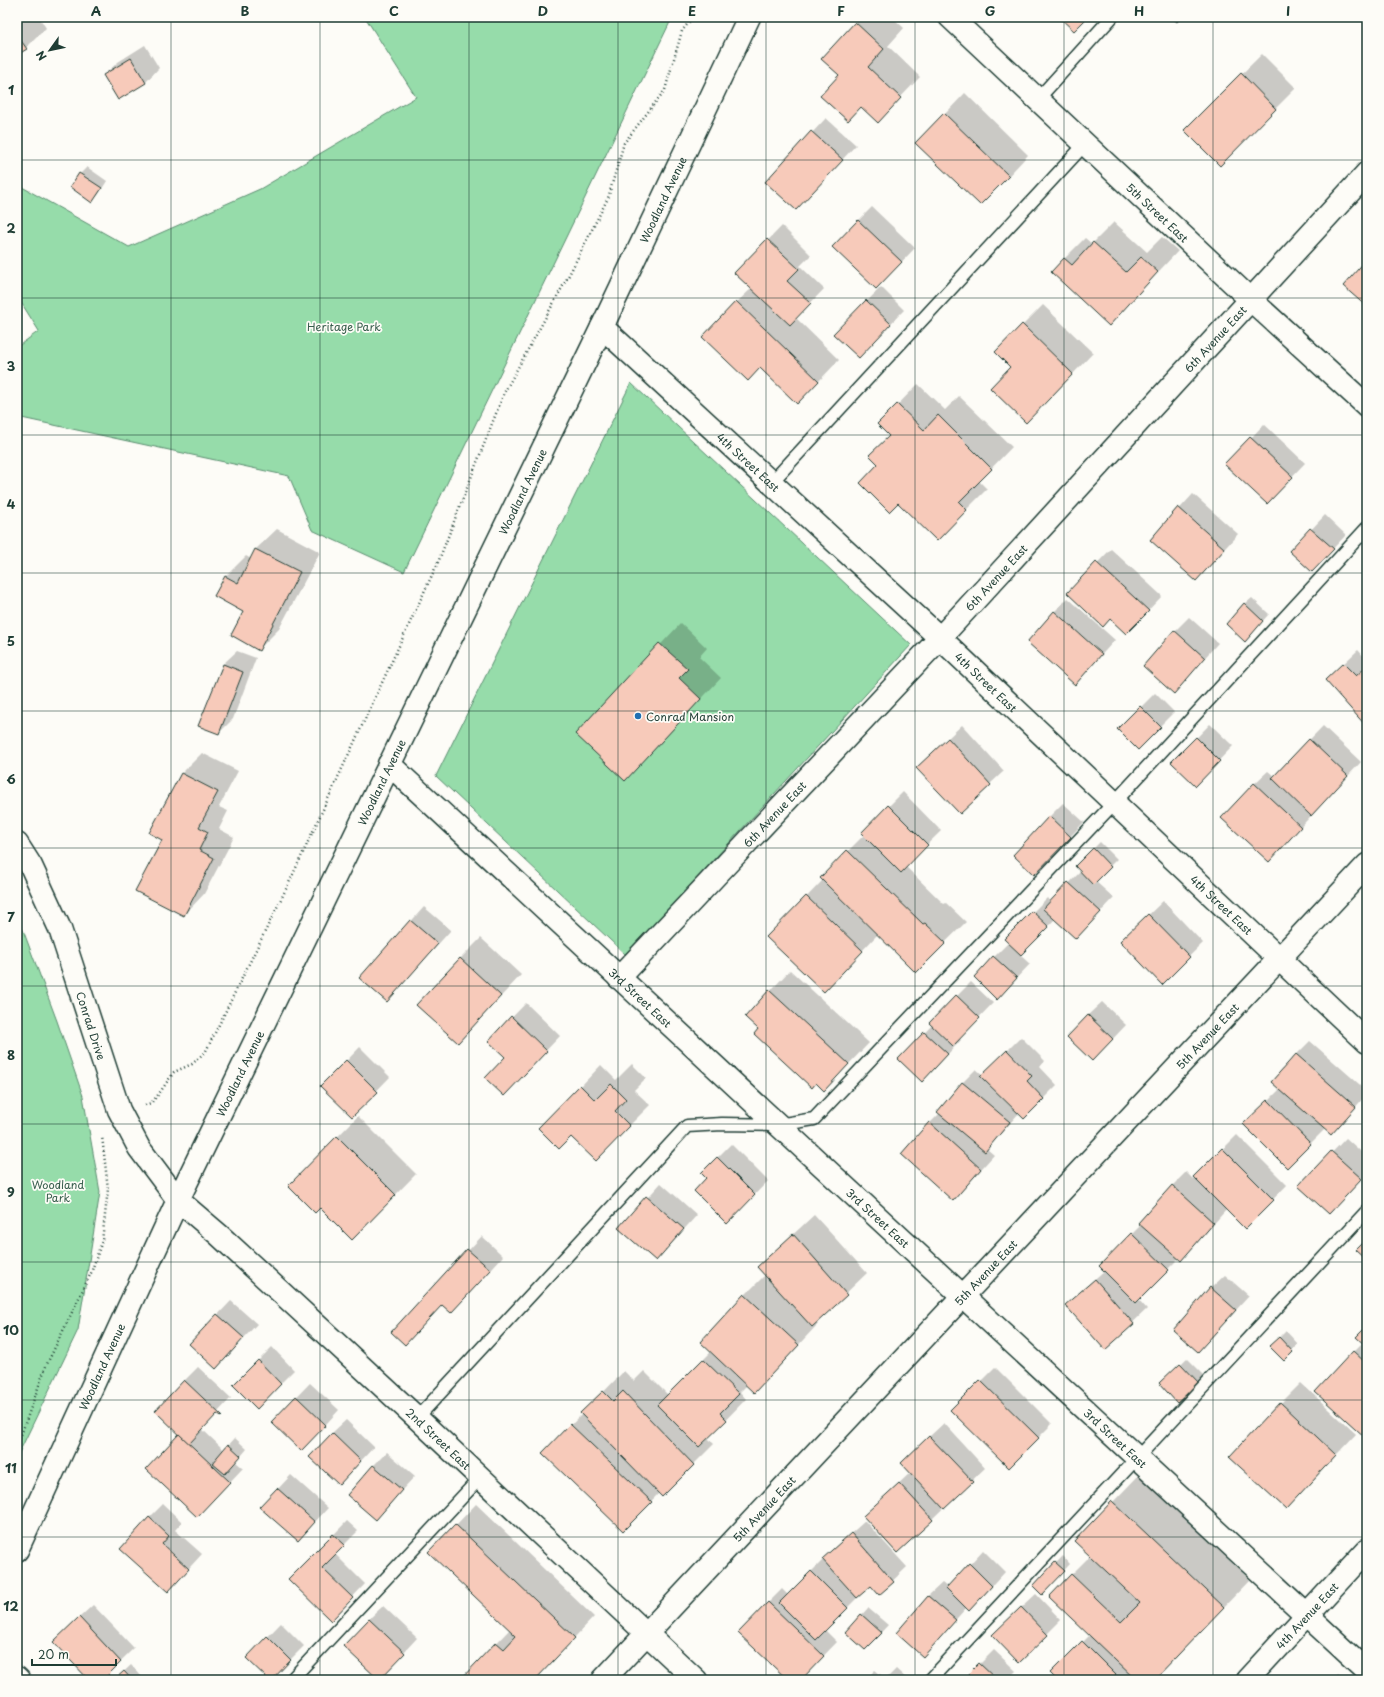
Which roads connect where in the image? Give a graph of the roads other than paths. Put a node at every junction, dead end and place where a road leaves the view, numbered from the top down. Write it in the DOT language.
graph roads {
  1 [pos="749,17"];
  2 [pos="950,17"];
  3 [pos="1112,17"];
  4 [pos="1037,100"];
  5 [pos="1085,144"];
  6 [pos="1367,173"];
  7 [pos="1251,300"];
  8 [pos="602,327"];
  9 [pos="1367,406"];
  10 [pos="771,483"];
  11 [pos="1367,528"];
  12 [pos="940,638"];
  13 [pos="389,764"];
  14 [pos="1114,803"];
  15 [pos="17,844"];
  16 [pos="1367,865"];
  17 [pos="1278,959"];
  18 [pos="619,978"];
  19 [pos="1367,1042"];
  20 [pos="778,1125"];
  21 [pos="178,1200"];
  22 [pos="1367,1211"];
  23 [pos="963,1296"];
  24 [pos="418,1418"];
  25 [pos="1136,1457"];
  26 [pos="480,1478"];
  27 [pos="17,1550"];
  28 [pos="1367,1550"];
  29 [pos="1307,1615"];
  30 [pos="647,1634"];
  31 [pos="1367,1671"];
  32 [pos="17,1678"];
  33 [pos="20,1680"];
  34 [pos="291,1680"];
  35 [pos="603,1680"];
  36 [pos="696,1680"];
  37 [pos="930,1680"];
  38 [pos="1247,1680"];
  1 -- 8 [label="street, Woodland Avenue"];
  2 -- 4 [label="street, 5th Street East"];
  3 -- 4 [label="lane"];
  4 -- 5 [label="street, 5th Street East"];
  5 -- 7 [label="street, 5th Street East"];
  5 -- 10 [label="lane"];
  6 -- 7 [label="street, 6th Avenue East"];
  7 -- 9 [label="street, 5th Street East"];
  7 -- 12 [label="street, 6th Avenue East"];
  8 -- 10 [label="street, 4th Street East"];
  8 -- 13 [label="street, Woodland Avenue"];
  10 -- 12 [label="street, 4th Street East"];
  11 -- 14 [label="lane"];
  12 -- 14 [label="street, 4th Street East"];
  12 -- 18 [label="street, 6th Avenue East"];
  13 -- 18 [label="street, 3rd Street East"];
  13 -- 21 [label="street, Woodland Avenue"];
  14 -- 17 [label="street, 4th Street East"];
  14 -- 20 [label="lane"];
  15 -- 21 [label="street, Conrad Drive"];
  16 -- 17 [label="street, 5th Avenue East"];
  17 -- 19 [label="street, 4th Street East"];
  17 -- 23 [label="street, 5th Avenue East"];
  18 -- 20 [label="street, 3rd Street East"];
  20 -- 23 [label="street, 3rd Street East"];
  20 -- 24 [label="lane"];
  21 -- 24 [label="street, 2nd Street East"];
  21 -- 27 [label="street, Woodland Avenue"];
  22 -- 25 [label="lane"];
  23 -- 25 [label="street, 3rd Street East"];
  23 -- 30 [label="street, 5th Avenue East"];
  24 -- 26 [label="street, 2nd Street East"];
  25 -- 29 [label="street, 3rd Street East"];
  25 -- 37 [label="lane"];
  26 -- 30 [label="street, 2nd Street East"];
  26 -- 34 [label="lane"];
  28 -- 29 [label="street, 4th Avenue East"];
  29 -- 31 [label="street, 3rd Street East"];
  29 -- 38 [label="street, 4th Avenue East"];
  30 -- 35 [label="street, 5th Avenue East"];
  30 -- 36 [label="street, 2nd Street East"];
  32 -- 33 [label="street"];
}
